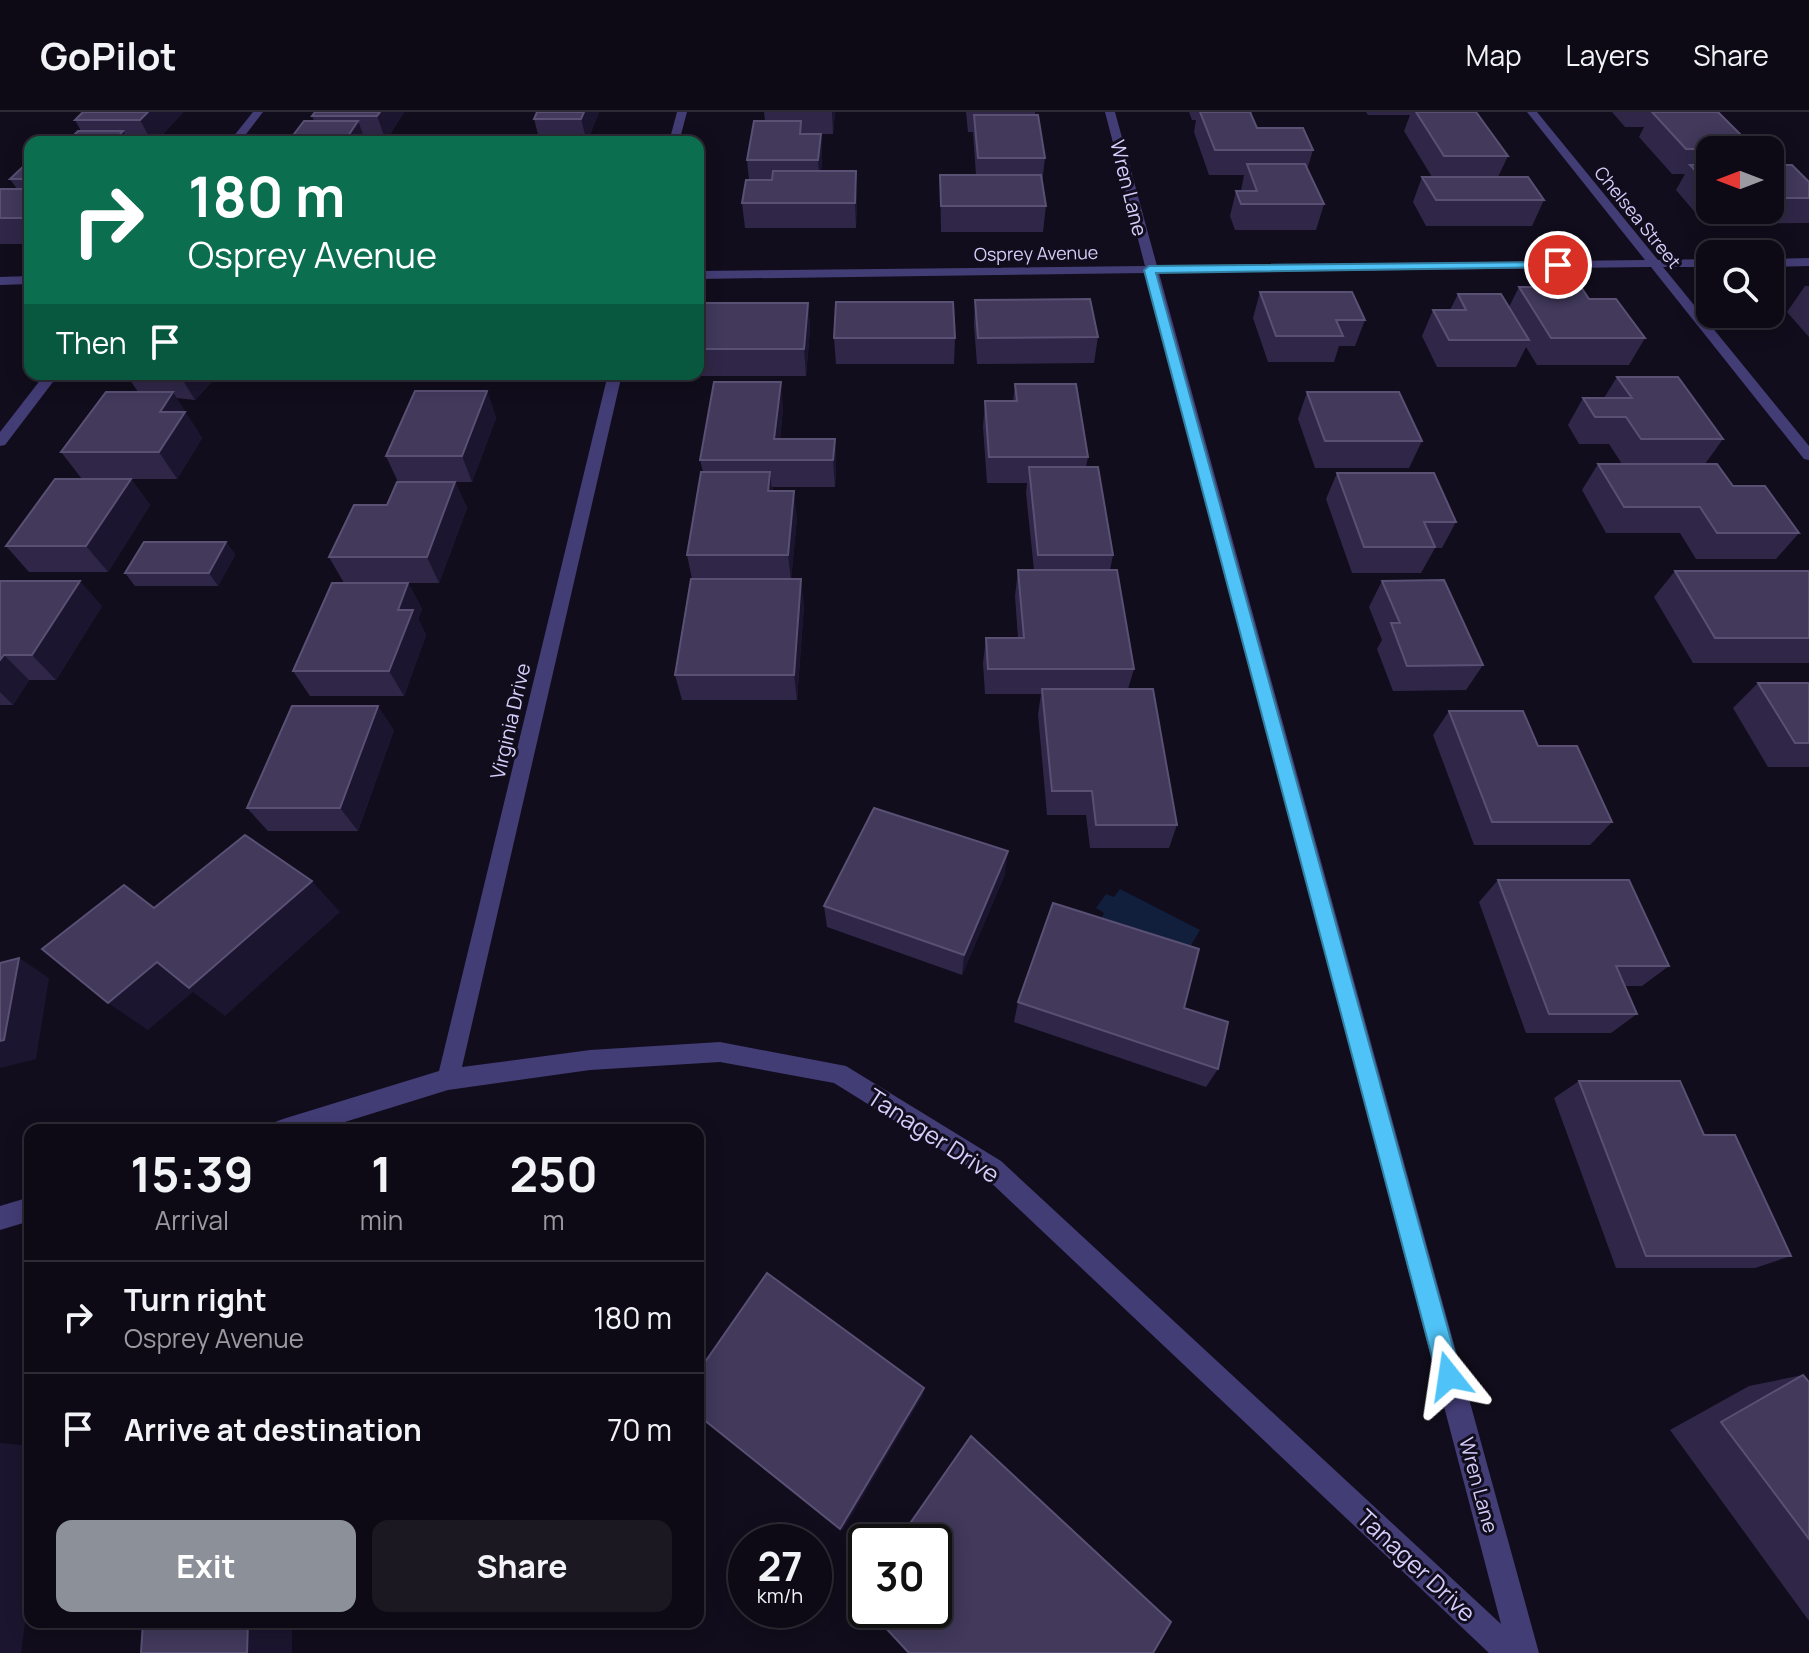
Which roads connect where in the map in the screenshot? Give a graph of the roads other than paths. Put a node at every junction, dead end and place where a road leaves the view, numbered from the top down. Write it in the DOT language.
graph roads {
  1 [pos="258,112"];
  2 [pos="682,112"];
  3 [pos="1110,112"];
  4 [pos="1532,112"];
  5 [pos="239,136"];
  6 [pos="676,136"];
  7 [pos="1809,262"];
  8 [pos="1696,263"];
  9 [pos="1784,263"];
  10 [pos="1652,264"];
  11 [pos="1149,270"];
  12 [pos="704,275"];
  13 [pos="24,280"];
  14 [pos="0,281"];
  15 [pos="47,380"];
  16 [pos="614,380"];
  17 [pos="0,442"];
  18 [pos="1809,456"];
  19 [pos="448,1079"];
  20 [pos="302,1124"];
  21 [pos="24,1211"];
  22 [pos="0,1218"];
  23 [pos="1511,1653"];
  24 [pos="1524,1653"];
  1 -- 5 [label="street"];
  2 -- 6 [label="street"];
  3 -- 11 [label="street, Wren Lane"];
  4 -- 10 [label="street, Chelsea Street"];
  7 -- 9 [label="street"];
  8 -- 10 [label="street, Osprey Avenue"];
  10 -- 11 [label="street, Osprey Avenue"];
  10 -- 18 [label="street, Chelsea Street"];
  11 -- 12 [label="street, Osprey Avenue"];
  11 -- 24 [label="street, Wren Lane"];
  13 -- 14 [label="street"];
  15 -- 17 [label="street"];
  16 -- 19 [label="street, Virginia Drive"];
  19 -- 20 [label="street, Tanager Drive"];
  19 -- 23 [label="street, Tanager Drive"];
  21 -- 22 [label="street"];
}
